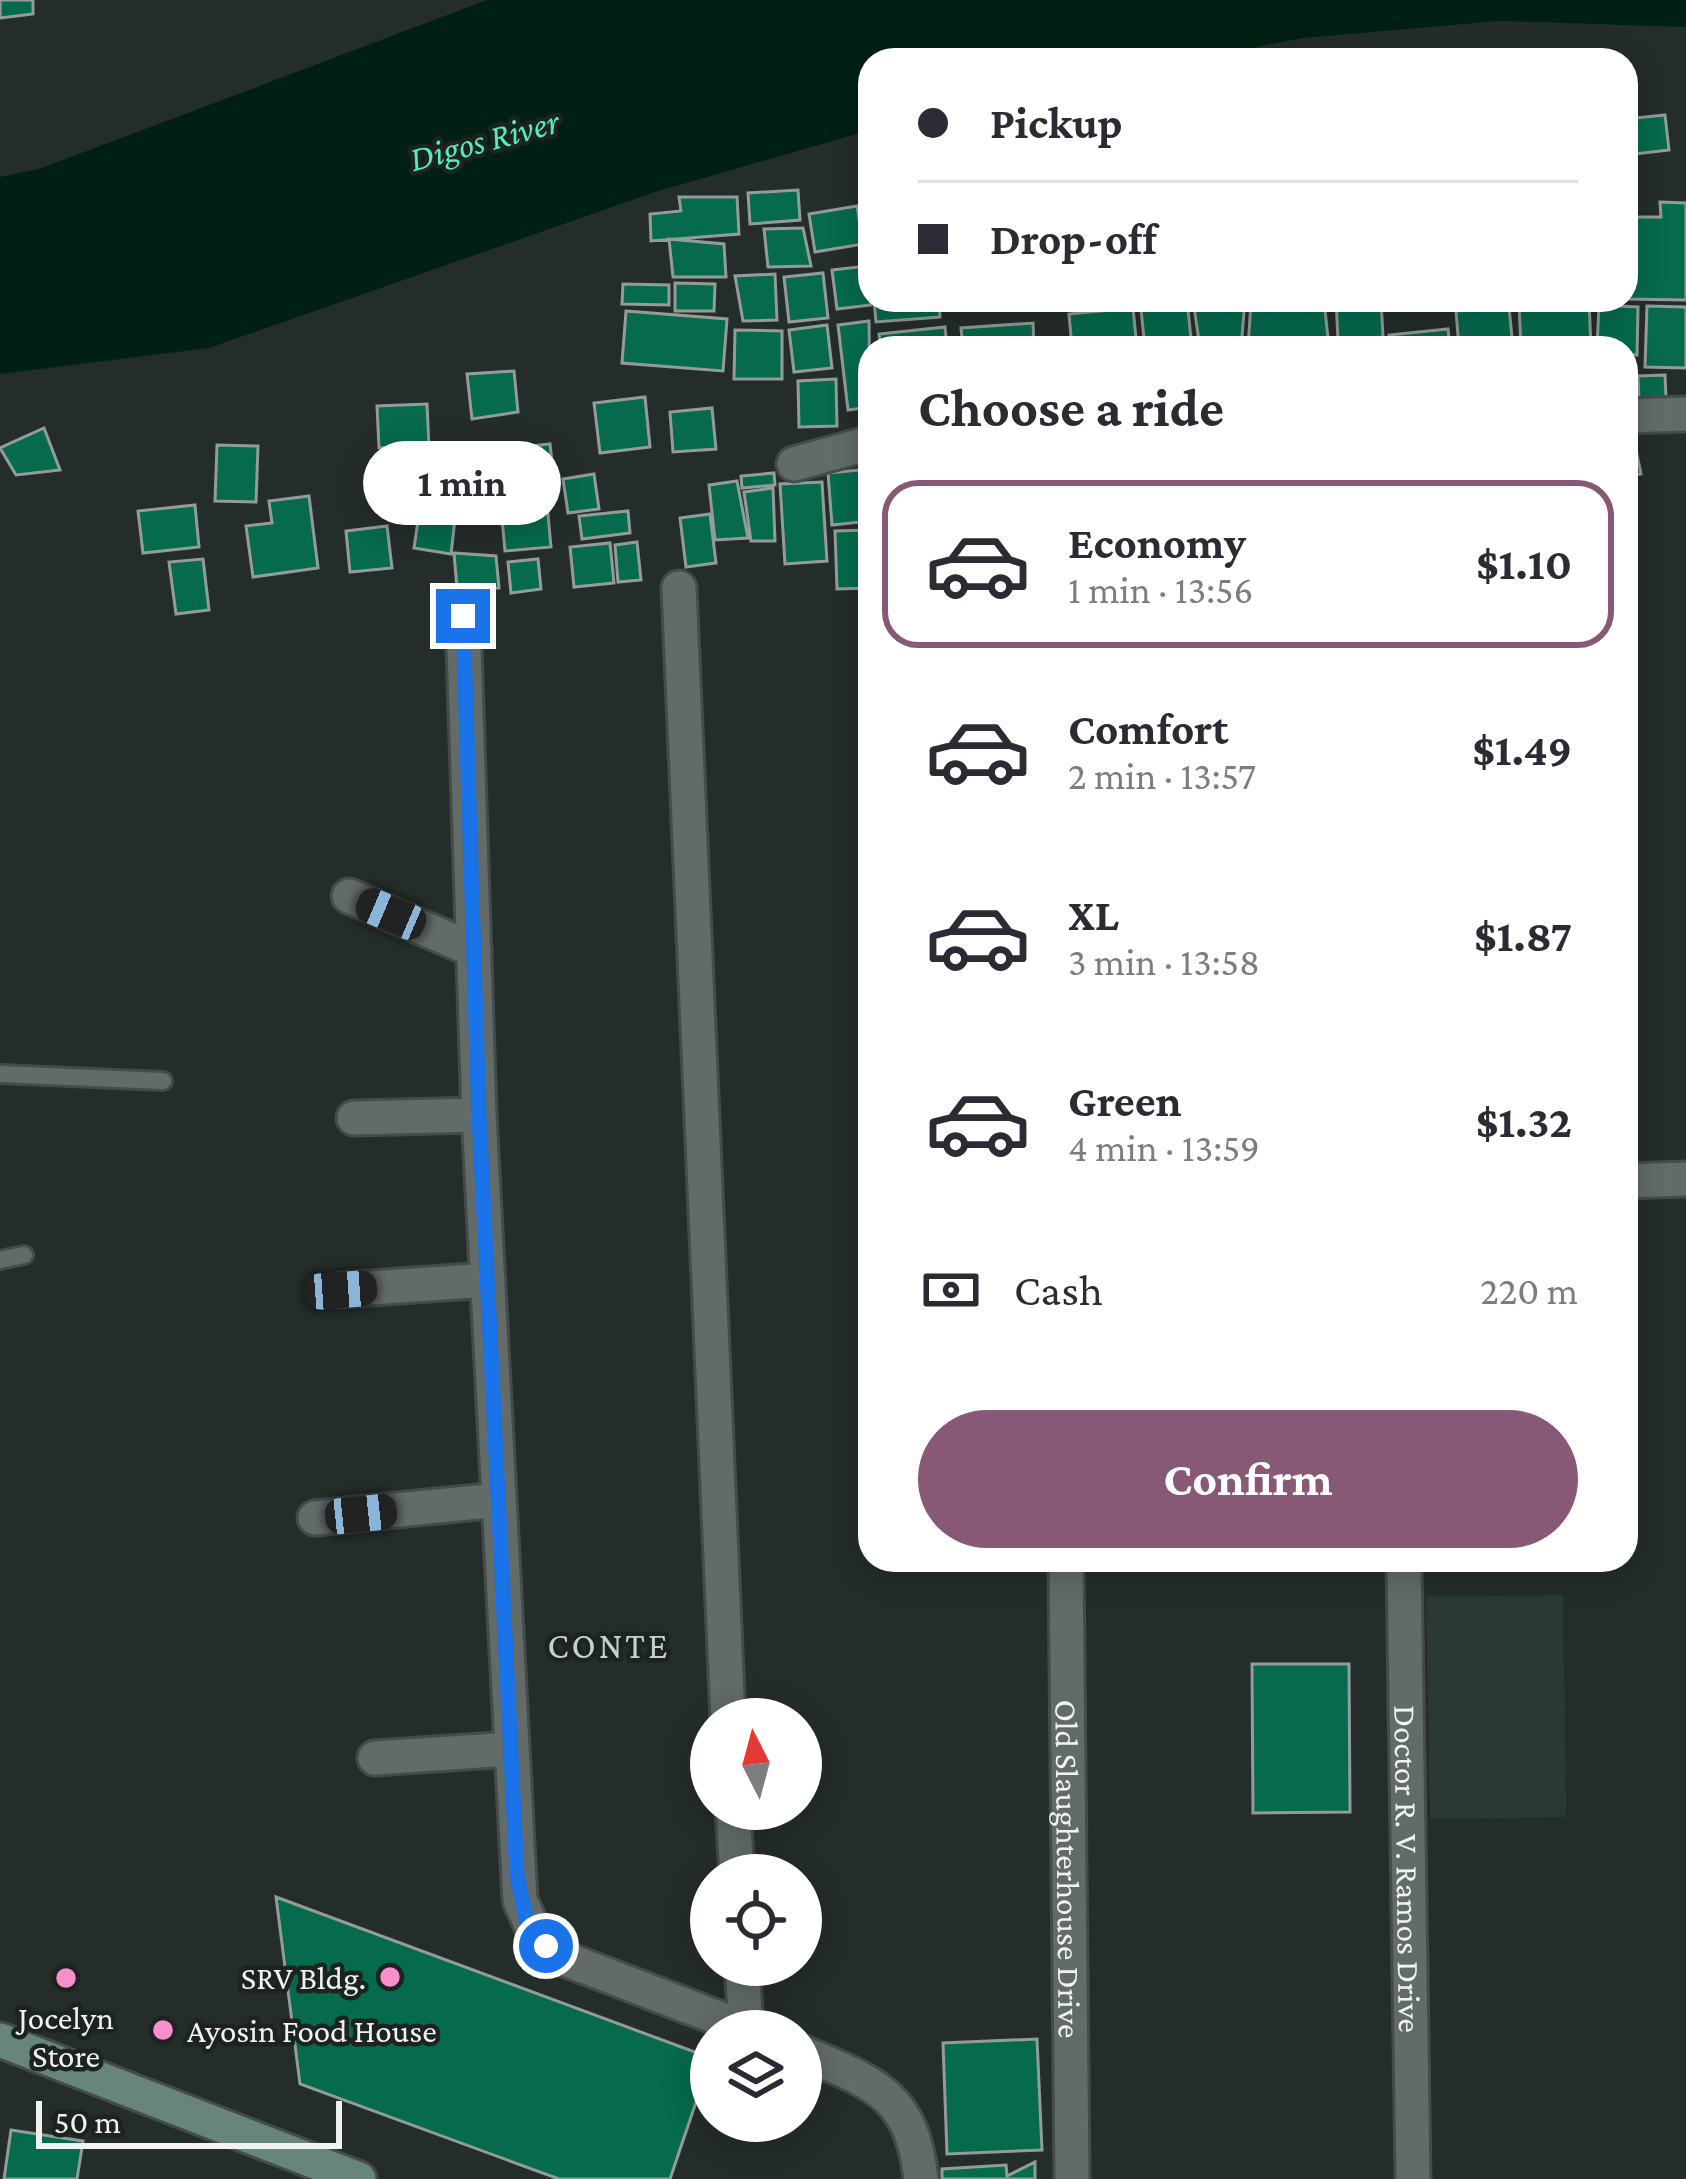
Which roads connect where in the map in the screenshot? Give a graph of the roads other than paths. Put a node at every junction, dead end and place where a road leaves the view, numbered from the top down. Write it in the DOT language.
graph roads {
  1 [pos="1686,414"];
  2 [pos="1638,416"];
  3 [pos="858,446"];
  4 [pos="794,464"];
  5 [pos="679,588"];
  6 [pos="463,616"];
  7 [pos="349,896"];
  8 [pos="474,950"];
  9 [pos="0,1075"];
  10 [pos="163,1081"];
  11 [pos="479,1115"];
  12 [pos="354,1118"];
  13 [pos="1686,1179"];
  14 [pos="1638,1180"];
  15 [pos="24,1255"];
  16 [pos="0,1260"];
  17 [pos="488,1280"];
  18 [pos="341,1290"];
  19 [pos="499,1500"];
  20 [pos="315,1518"];
  21 [pos="1066,1572"];
  22 [pos="1404,1572"];
  23 [pos="727,1698"];
  24 [pos="511,1749"];
  25 [pos="375,1758"];
  26 [pos="697,2010"];
  27 [pos="0,2040"];
  28 [pos="822,2062"];
  29 [pos="359,2179"];
  30 [pos="921,2179"];
  31 [pos="1072,2179"];
  32 [pos="1413,2179"];
  1 -- 2 [label="street"];
  3 -- 4 [label="street"];
  5 -- 23 [label="street"];
  6 -- 8 [label="street"];
  7 -- 8 [label="street"];
  8 -- 11 [label="street"];
  9 -- 10 [label="lane"];
  11 -- 12 [label="street"];
  11 -- 17 [label="street"];
  13 -- 14 [label="street"];
  15 -- 16 [label="lane"];
  17 -- 18 [label="street"];
  17 -- 19 [label="street"];
  19 -- 20 [label="street"];
  19 -- 24 [label="street"];
  21 -- 31 [label="street, Old Slaughterhouse Drive"];
  22 -- 32 [label="street, Doctor R. V. Ramos Drive"];
  24 -- 25 [label="street"];
  24 -- 26 [label="street"];
  27 -- 29 [label="main road"];
  28 -- 30 [label="street"];
}
